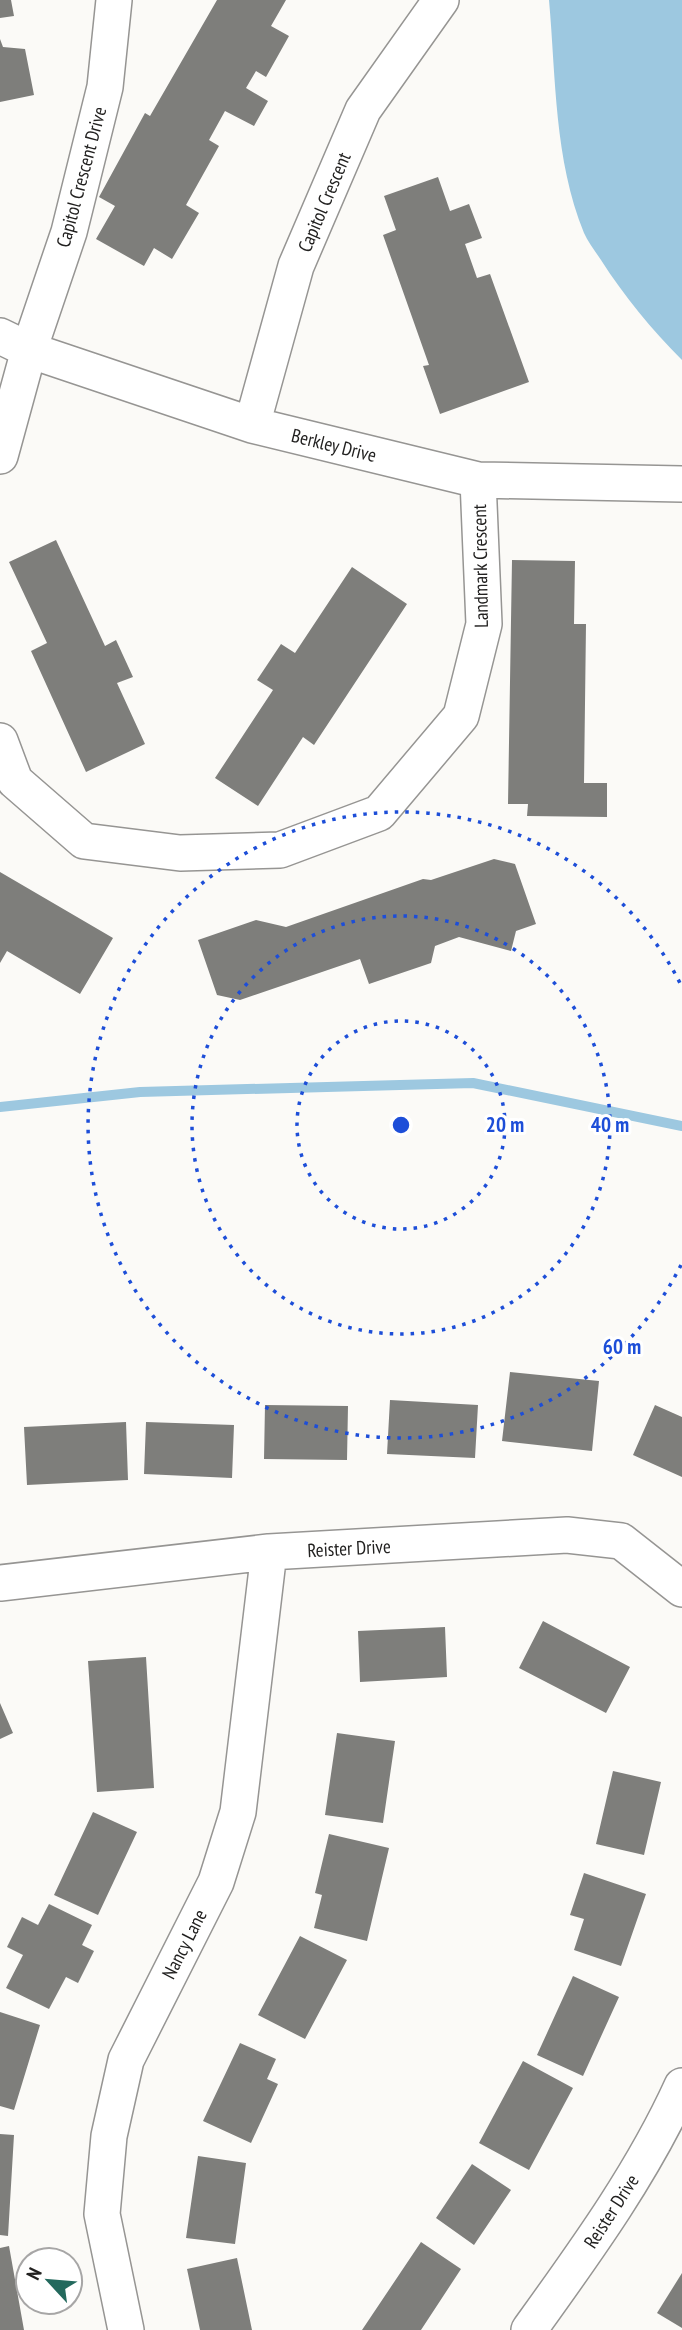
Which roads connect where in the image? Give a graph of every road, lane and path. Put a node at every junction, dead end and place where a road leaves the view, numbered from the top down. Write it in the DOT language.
graph roads {
  1 [pos="114,0"];
  2 [pos="441,0"];
  3 [pos="14,343"];
  4 [pos="252,425"];
  5 [pos="0,456"];
  6 [pos="478,480"];
  7 [pos="682,484"];
  8 [pos="0,741"];
  9 [pos="269,1552"];
  10 [pos="0,1583"];
  11 [pos="682,1589"];
  12 [pos="682,2086"];
  13 [pos="126,2330"];
  14 [pos="529,2330"];
  1 -- 3 [label="street, Capitol Crescent Drive"];
  2 -- 4 [label="street, Capitol Crescent"];
  3 -- 4 [label="street, Berkley Drive"];
  3 -- 5 [label="street"];
  4 -- 6 [label="street, Berkley Drive"];
  6 -- 7 [label="street, Berkley Drive"];
  6 -- 8 [label="street, Landmark Crescent"];
  9 -- 10 [label="street, Reister Drive"];
  9 -- 11 [label="street, Reister Drive"];
  9 -- 13 [label="street, Nancy Lane"];
  12 -- 14 [label="street, Reister Drive"];
}
